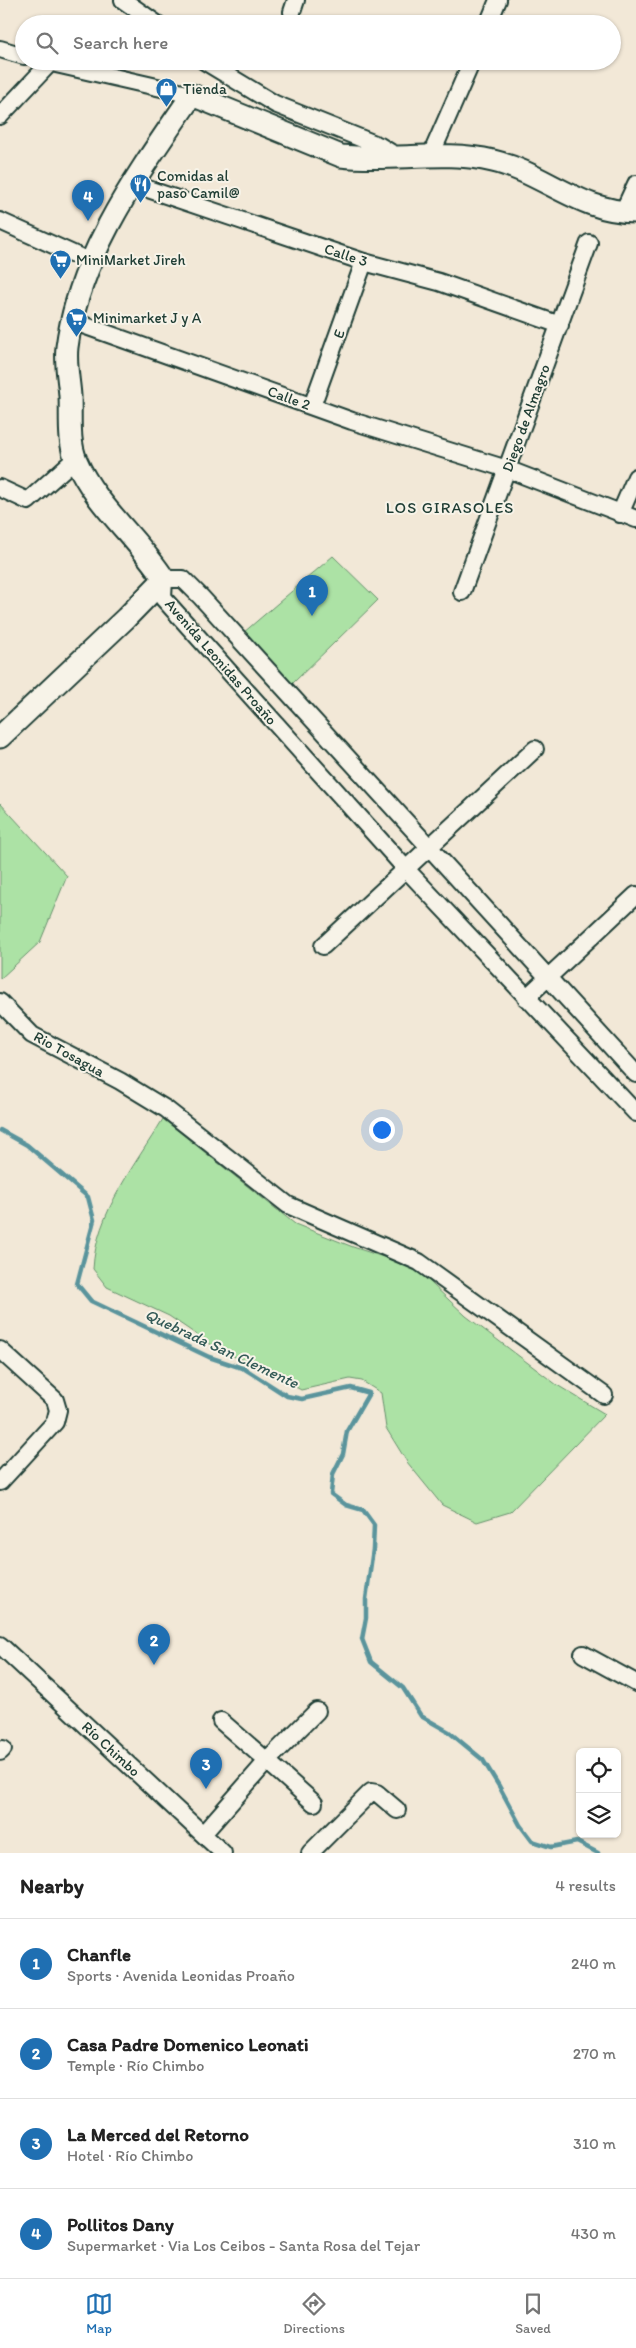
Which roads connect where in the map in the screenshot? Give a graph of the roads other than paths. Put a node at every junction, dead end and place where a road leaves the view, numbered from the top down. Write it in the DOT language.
graph roads {
  1 [pos="123,0"];
  2 [pos="498,0"];
  3 [pos="144,15"];
  4 [pos="492,15"];
  5 [pos="0,49"];
  6 [pos="15,53"];
  7 [pos="39,70"];
  8 [pos="81,70"];
  9 [pos="219,70"];
  10 [pos="468,70"];
  11 [pos="192,95"];
  12 [pos="0,116"];
  13 [pos="431,156"];
  14 [pos="398,157"];
  15 [pos="133,184"];
  16 [pos="636,184"];
  17 [pos="630,212"];
  18 [pos="0,221"];
  19 [pos="589,243"];
  20 [pos="91,262"];
  21 [pos="364,262"];
  22 [pos="72,321"];
  23 [pos="560,325"];
  24 [pos="312,406"];
  25 [pos="75,459"];
  26 [pos="507,469"];
  27 [pos="636,477"];
  28 [pos="0,488"];
  29 [pos="620,514"];
  30 [pos="636,519"];
  31 [pos="164,579"];
  32 [pos="462,592"];
  33 [pos="0,737"];
  34 [pos="535,749"];
  35 [pos="429,848"];
  36 [pos="406,869"];
  37 [pos="636,895"];
  38 [pos="322,946"];
  39 [pos="549,977"];
  40 [pos="526,998"];
  41 [pos="0,1002"];
  42 [pos="636,1074"];
  43 [pos="636,1113"];
  44 [pos="0,1350"];
  45 [pos="604,1395"];
  46 [pos="0,1482"];
  47 [pos="0,1645"];
  48 [pos="583,1654"];
  49 [pos="636,1683"];
  50 [pos="317,1711"];
  51 [pos="220,1721"];
  52 [pos="267,1761"];
  53 [pos="314,1803"];
  54 [pos="397,1810"];
  55 [pos="202,1834"];
  56 [pos="223,1853"];
  57 [pos="310,1853"];
  1 -- 3 [label="street"];
  2 -- 4 [label="street"];
  5 -- 6 [label="street"];
  7 -- 12 [label="street"];
  8 -- 11 [label="street"];
  9 -- 14 [label="street"];
  10 -- 13 [label="street"];
  11 -- 14 [label="main road"];
  11 -- 15 [label="main road"];
  13 -- 14 [label="main road"];
  13 -- 17 [label="main road"];
  15 -- 20 [label="main road"];
  15 -- 21 [label="street, Calle 3"];
  16 -- 17 [label="street"];
  18 -- 20 [label="street"];
  19 -- 23 [label="street, Diego de Almagro"];
  20 -- 22 [label="main road"];
  21 -- 23 [label="street, Calle 3"];
  21 -- 24 [label="street, E"];
  22 -- 24 [label="street, Calle 2"];
  22 -- 25 [label="main road"];
  23 -- 26 [label="street, Diego de Almagro"];
  24 -- 26 [label="street, Calle 2"];
  25 -- 28 [label="street"];
  25 -- 31 [label="main road"];
  26 -- 29 [label="street, Calle 2"];
  26 -- 32 [label="street, Diego de Almagro"];
  27 -- 29 [label="street"];
  29 -- 30 [label="street, Calle 2"];
  31 -- 33 [label="main road"];
  31 -- 35 [label="street, Avenida Leonidas Proaño"];
  31 -- 36 [label="street, Avenida Leonidas Proaño"];
  34 -- 35 [label="street"];
  35 -- 36 [label="street"];
  35 -- 39 [label="street, Avenida Leonidas Proaño"];
  36 -- 38 [label="street"];
  36 -- 40 [label="street, Avenida Leonidas Proaño"];
  37 -- 39 [label="street"];
  39 -- 40 [label="street"];
  39 -- 42 [label="street, Avenida Leonidas Proaño"];
  40 -- 43 [label="street, Avenida Leonidas Proaño"];
  41 -- 45 [label="street, Rio Tosagua"];
  44 -- 46 [label="street"];
  47 -- 55 [label="street, Río Chimbo"];
  48 -- 49 [label="street"];
  50 -- 52 [label="street"];
  51 -- 52 [label="street"];
  52 -- 53 [label="street"];
  52 -- 55 [label="street"];
  54 -- 57 [label="street"];
  55 -- 56 [label="street, Río Chimbo"];
}
